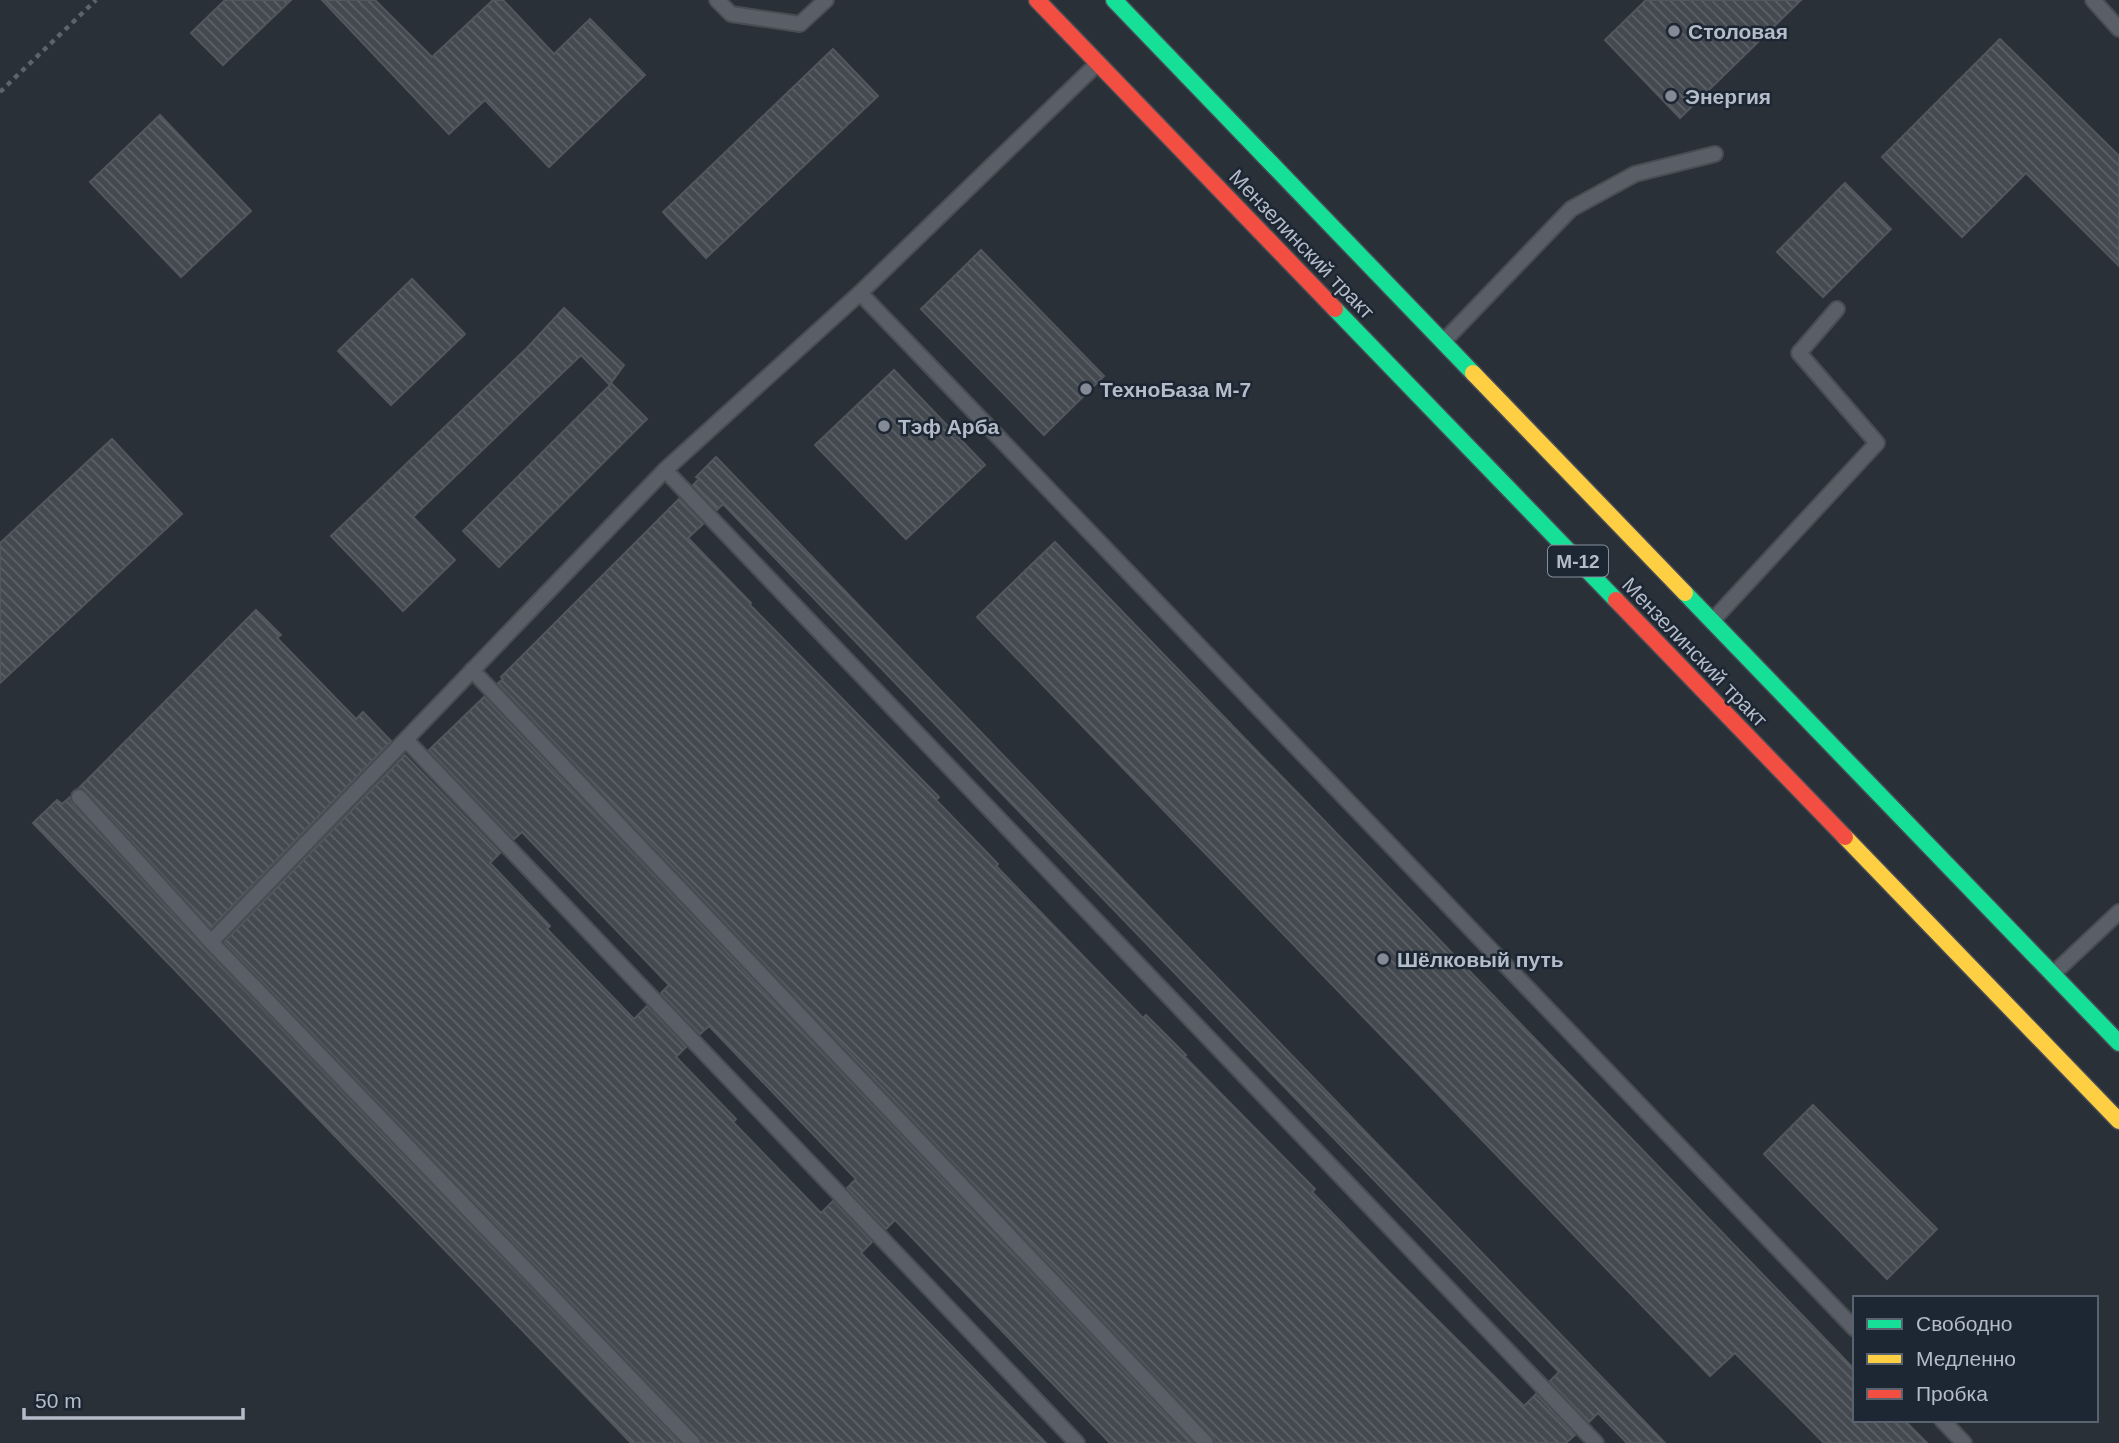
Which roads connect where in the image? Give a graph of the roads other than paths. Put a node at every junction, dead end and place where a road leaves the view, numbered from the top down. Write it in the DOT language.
graph roads {
  1 [pos="717,0"];
  2 [pos="826,0"];
  3 [pos="1037,0"];
  4 [pos="1114,0"];
  5 [pos="2093,0"];
  6 [pos="2119,29"];
  7 [pos="1098,63"];
  8 [pos="1715,153"];
  9 [pos="860,293"];
  10 [pos="1837,309"];
  11 [pos="1444,341"];
  12 [pos="665,471"];
  13 [pos="1713,620"];
  14 [pos="472,670"];
  15 [pos="405,740"];
  16 [pos="79,797"];
  17 [pos="1920,834"];
  18 [pos="1881,875"];
  19 [pos="2119,912"];
  20 [pos="211,942"];
  21 [pos="2053,974"];
  22 [pos="2119,1043"];
  23 [pos="2119,1121"];
  24 [pos="1853,1327"];
  25 [pos="1944,1422"];
  26 [pos="693,1443"];
  27 [pos="1077,1443"];
  28 [pos="1206,1443"];
  29 [pos="1596,1443"];
  30 [pos="1964,1443"];
  1 -- 2 [label="lane"];
  3 -- 7 [label="main road, Мензелинский тракт / М-12"];
  4 -- 11 [label="main road, Мензелинский тракт / М-12"];
  5 -- 6 [label="lane"];
  7 -- 9 [label="lane"];
  7 -- 18 [label="main road, Мензелинский тракт / М-12"];
  8 -- 11 [label="lane"];
  9 -- 12 [label="lane"];
  9 -- 24 [label="lane"];
  10 -- 13 [label="lane"];
  11 -- 13 [label="main road, Мензелинский тракт / М-12"];
  12 -- 14 [label="lane"];
  12 -- 29 [label="lane"];
  13 -- 17 [label="main road, Мензелинский тракт / М-12"];
  14 -- 15 [label="lane"];
  14 -- 28 [label="lane"];
  15 -- 20 [label="lane"];
  15 -- 27 [label="lane"];
  16 -- 20 [label="lane"];
  17 -- 18 [label="main road"];
  17 -- 21 [label="main road, Мензелинский тракт / М-12"];
  18 -- 23 [label="main road, Мензелинский тракт / М-12"];
  19 -- 21 [label="lane"];
  20 -- 26 [label="lane"];
  21 -- 22 [label="main road, Мензелинский тракт / М-12"];
  25 -- 30 [label="lane"];
}
